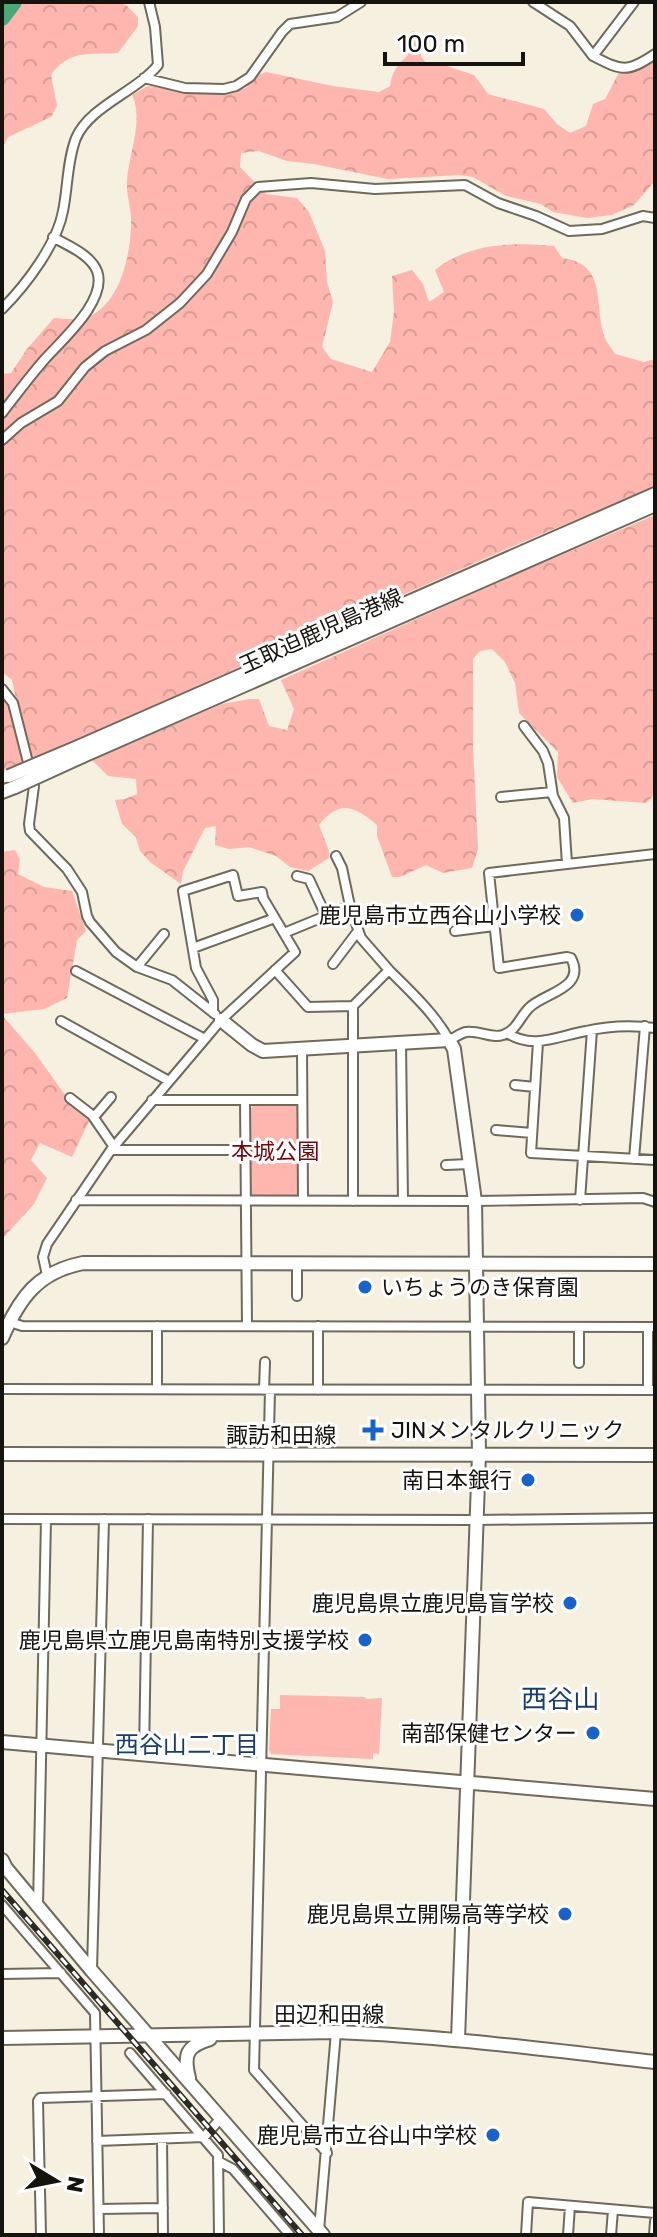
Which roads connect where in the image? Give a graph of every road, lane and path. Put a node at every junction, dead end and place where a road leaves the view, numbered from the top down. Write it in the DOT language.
graph roads {
  1 [pos="149,2"];
  2 [pos="361,2"];
  3 [pos="533,2"];
  4 [pos="634,2"];
  5 [pos="655,54"];
  6 [pos="593,56"];
  7 [pos="144,78"];
  8 [pos="655,218"];
  9 [pos="53,237"];
  10 [pos="2,309"];
  11 [pos="2,413"];
  12 [pos="2,440"];
  13 [pos="655,494"];
  14 [pos="655,505"];
  15 [pos="508,564"];
  16 [pos="2,689"];
  17 [pos="524,726"];
  18 [pos="9,780"];
  19 [pos="2,792"];
  20 [pos="552,792"];
  21 [pos="501,797"];
  22 [pos="655,854"];
  23 [pos="336,856"];
  24 [pos="567,864"];
  25 [pos="297,876"];
  26 [pos="350,906"];
  27 [pos="326,916"];
  28 [pos="275,918"];
  29 [pos="494,926"];
  30 [pos="358,931"];
  31 [pos="455,931"];
  32 [pos="284,933"];
  33 [pos="164,934"];
  34 [pos="193,948"];
  35 [pos="333,964"];
  36 [pos="137,967"];
  37 [pos="275,970"];
  38 [pos="389,970"];
  39 [pos="76,971"];
  40 [pos="353,1006"];
  41 [pos="217,1016"];
  42 [pos="61,1021"];
  43 [pos="645,1026"];
  44 [pos="655,1028"];
  45 [pos="592,1030"];
  46 [pos="507,1033"];
  47 [pos="205,1039"];
  48 [pos="449,1040"];
  49 [pos="538,1042"];
  50 [pos="401,1043"];
  51 [pos="353,1046"];
  52 [pos="302,1049"];
  53 [pos="169,1081"];
  54 [pos="515,1085"];
  55 [pos="535,1087"];
  56 [pos="111,1097"];
  57 [pos="70,1098"];
  58 [pos="152,1100"];
  59 [pos="245,1100"];
  60 [pos="302,1100"];
  61 [pos="94,1117"];
  62 [pos="496,1130"];
  63 [pos="532,1133"];
  64 [pos="112,1148"];
  65 [pos="246,1150"];
  66 [pos="583,1156"];
  67 [pos="634,1159"];
  68 [pos="655,1160"];
  69 [pos="470,1164"];
  70 [pos="446,1165"];
  71 [pos="76,1200"];
  72 [pos="246,1200"];
  73 [pos="303,1200"];
  74 [pos="580,1200"];
  75 [pos="353,1201"];
  76 [pos="403,1201"];
  77 [pos="475,1201"];
  78 [pos="655,1202"];
  79 [pos="477,1263"];
  80 [pos="246,1264"];
  81 [pos="297,1264"];
  82 [pos="655,1264"];
  83 [pos="47,1275"];
  84 [pos="297,1296"];
  85 [pos="10,1322"];
  86 [pos="157,1326"];
  87 [pos="247,1326"];
  88 [pos="318,1326"];
  89 [pos="477,1326"];
  90 [pos="579,1327"];
  91 [pos="652,1327"];
  92 [pos="2,1337"];
  93 [pos="265,1362"];
  94 [pos="579,1363"];
  95 [pos="2,1389"];
  96 [pos="157,1389"];
  97 [pos="267,1390"];
  98 [pos="318,1390"];
  99 [pos="478,1390"];
  100 [pos="651,1390"];
  101 [pos="2,1454"];
  102 [pos="479,1454"];
  103 [pos="269,1455"];
  104 [pos="655,1455"];
  105 [pos="655,1518"];
  106 [pos="2,1519"];
  107 [pos="46,1519"];
  108 [pos="104,1519"];
  109 [pos="148,1519"];
  110 [pos="267,1519"];
  111 [pos="476,1520"];
  112 [pos="2,1742"];
  113 [pos="42,1746"];
  114 [pos="98,1751"];
  115 [pos="144,1754"];
  116 [pos="261,1765"];
  117 [pos="467,1783"];
  118 [pos="655,1799"];
  119 [pos="3,1864"];
  120 [pos="2,1905"];
  121 [pos="38,1906"];
  122 [pos="92,1971"];
  123 [pos="61,1973"];
  124 [pos="2,1974"];
  125 [pos="336,2032"];
  126 [pos="254,2034"];
  127 [pos="222,2035"];
  128 [pos="96,2036"];
  129 [pos="150,2036"];
  130 [pos="2,2038"];
  131 [pos="458,2040"];
  132 [pos="130,2053"];
  133 [pos="655,2062"];
  134 [pos="189,2082"];
  135 [pos="166,2094"];
  136 [pos="97,2096"];
  137 [pos="221,2118"];
  138 [pos="204,2137"];
  139 [pos="162,2139"];
  140 [pos="97,2141"];
  141 [pos="327,2153"];
  142 [pos="218,2161"];
  143 [pos="570,2206"];
  144 [pos="163,2208"];
  145 [pos="99,2209"];
  146 [pos="613,2210"];
  147 [pos="655,2213"];
  148 [pos="655,2221"];
  149 [pos="321,2233"];
  150 [pos="41,2235"];
  151 [pos="99,2235"];
  152 [pos="163,2235"];
  153 [pos="219,2235"];
  154 [pos="290,2235"];
  155 [pos="526,2235"];
  156 [pos="568,2235"];
  157 [pos="611,2235"];
  158 [pos="654,2235"];
  1 -- 7 [label="street"];
  2 -- 7 [label="street"];
  3 -- 6 [label="street"];
  4 -- 6 [label="street"];
  5 -- 6 [label="street"];
  7 -- 9 [label="street"];
  8 -- 12 [label="street"];
  9 -- 10 [label="street"];
  9 -- 11 [label="street"];
  13 -- 15 [label="street, 玉取迫鹿児島港線"];
  14 -- 15 [label="street, 玉取迫鹿児島港線"];
  15 -- 18 [label="street, 玉取迫鹿児島港線, bridge"];
  16 -- 36 [label="street"];
  17 -- 20 [label="street"];
  18 -- 19 [label="street, 玉取迫鹿児島港線"];
  20 -- 21 [label="street"];
  20 -- 24 [label="street"];
  22 -- 24 [label="street"];
  23 -- 26 [label="street"];
  24 -- 29 [label="street"];
  25 -- 27 [label="street"];
  26 -- 27 [label="street"];
  26 -- 30 [label="street"];
  27 -- 32 [label="street"];
  28 -- 32 [label="street"];
  28 -- 34 [label="street"];
  28 -- 34 [label="street"];
  29 -- 31 [label="street"];
  29 -- 46 [label="street"];
  30 -- 35 [label="street"];
  30 -- 38 [label="street"];
  32 -- 37 [label="street"];
  33 -- 36 [label="street"];
  34 -- 41 [label="street"];
  36 -- 41 [label="street"];
  37 -- 40 [label="street"];
  37 -- 41 [label="street"];
  38 -- 40 [label="street"];
  38 -- 48 [label="street"];
  39 -- 47 [label="street"];
  40 -- 51 [label="street"];
  41 -- 47 [label="street"];
  41 -- 52 [label="street"];
  42 -- 53 [label="street"];
  43 -- 44 [label="street"];
  43 -- 45 [label="street"];
  43 -- 67 [label="street"];
  45 -- 49 [label="street"];
  45 -- 66 [label="street"];
  46 -- 48 [label="street"];
  46 -- 49 [label="street"];
  47 -- 53 [label="street"];
  48 -- 50 [label="street"];
  48 -- 69 [label="street"];
  49 -- 55 [label="street"];
  50 -- 51 [label="street"];
  50 -- 76 [label="street"];
  51 -- 52 [label="street"];
  51 -- 75 [label="street"];
  52 -- 60 [label="street"];
  53 -- 58 [label="street"];
  54 -- 55 [label="street"];
  55 -- 63 [label="street"];
  56 -- 61 [label="street"];
  57 -- 61 [label="street"];
  58 -- 59 [label="street"];
  58 -- 64 [label="street"];
  59 -- 60 [label="street"];
  59 -- 65 [label="street"];
  60 -- 73 [label="street"];
  61 -- 64 [label="street"];
  62 -- 63 [label="street"];
  63 -- 66 [label="street"];
  64 -- 65 [label="street"];
  64 -- 71 [label="street"];
  65 -- 72 [label="street"];
  66 -- 67 [label="street"];
  66 -- 74 [label="street"];
  67 -- 68 [label="street"];
  69 -- 70 [label="street"];
  69 -- 77 [label="street"];
  71 -- 72 [label="street"];
  71 -- 83 [label="street"];
  72 -- 73 [label="street"];
  72 -- 80 [label="street"];
  73 -- 75 [label="street"];
  74 -- 77 [label="street"];
  74 -- 78 [label="street"];
  75 -- 76 [label="street"];
  76 -- 77 [label="street"];
  77 -- 79 [label="street"];
  79 -- 81 [label="street"];
  79 -- 82 [label="street"];
  79 -- 89 [label="street"];
  80 -- 81 [label="street"];
  80 -- 83 [label="street"];
  80 -- 87 [label="street"];
  81 -- 84 [label="street"];
  83 -- 85 [label="street"];
  85 -- 86 [label="street"];
  85 -- 92 [label="street"];
  86 -- 87 [label="street"];
  86 -- 96 [label="street"];
  87 -- 88 [label="street"];
  88 -- 89 [label="street"];
  88 -- 98 [label="street"];
  89 -- 90 [label="street"];
  89 -- 99 [label="street"];
  90 -- 91 [label="street"];
  90 -- 94 [label="street"];
  91 -- 100 [label="street"];
  93 -- 97 [label="street"];
  95 -- 96 [label="street"];
  96 -- 97 [label="street"];
  97 -- 98 [label="street"];
  97 -- 103 [label="street"];
  98 -- 99 [label="street"];
  99 -- 100 [label="street"];
  99 -- 102 [label="street"];
  101 -- 103 [label="street, 諏訪和田線"];
  102 -- 103 [label="street, 諏訪和田線"];
  102 -- 104 [label="street, 諏訪和田線"];
  102 -- 111 [label="street"];
  103 -- 110 [label="street"];
  105 -- 111 [label="street"];
  106 -- 107 [label="street"];
  107 -- 108 [label="street"];
  107 -- 113 [label="street"];
  108 -- 109 [label="street"];
  108 -- 114 [label="street"];
  109 -- 110 [label="street"];
  109 -- 115 [label="street"];
  110 -- 111 [label="street"];
  110 -- 116 [label="street"];
  111 -- 117 [label="street"];
  112 -- 113 [label="street"];
  113 -- 114 [label="street"];
  113 -- 121 [label="street"];
  114 -- 115 [label="street"];
  114 -- 122 [label="street"];
  115 -- 116 [label="street"];
  116 -- 117 [label="street"];
  116 -- 126 [label="street"];
  117 -- 118 [label="street"];
  117 -- 131 [label="street"];
  119 -- 121 [label="street"];
  120 -- 123 [label="street"];
  121 -- 122 [label="street"];
  122 -- 129 [label="street"];
  123 -- 124 [label="street"];
  123 -- 128 [label="street"];
  125 -- 126 [label="street, 田辺和田線"];
  125 -- 131 [label="street, 田辺和田線"];
  125 -- 141 [label="street"];
  126 -- 127 [label="street, 田辺和田線"];
  126 -- 141 [label="street"];
  127 -- 129 [label="street, 田辺和田線"];
  127 -- 134 [label="street"];
  128 -- 129 [label="street, 田辺和田線"];
  128 -- 130 [label="street, 田辺和田線"];
  128 -- 136 [label="street"];
  129 -- 134 [label="street"];
  131 -- 133 [label="street, 田辺和田線"];
  132 -- 135 [label="street"];
  134 -- 137 [label="street"];
  135 -- 136 [label="street"];
  135 -- 138 [label="street"];
  136 -- 140 [label="street"];
  136 -- 150 [label="street"];
  137 -- 138 [label="street"];
  137 -- 149 [label="street"];
  138 -- 139 [label="street"];
  138 -- 142 [label="street"];
  139 -- 140 [label="street"];
  139 -- 144 [label="street"];
  140 -- 145 [label="street"];
  141 -- 149 [label="street"];
  142 -- 153 [label="street"];
  142 -- 154 [label="street"];
  143 -- 146 [label="street"];
  143 -- 155 [label="street"];
  143 -- 156 [label="street"];
  144 -- 145 [label="street"];
  144 -- 152 [label="street"];
  145 -- 151 [label="street"];
  146 -- 147 [label="street"];
  146 -- 157 [label="street"];
  148 -- 158 [label="street"];
}
